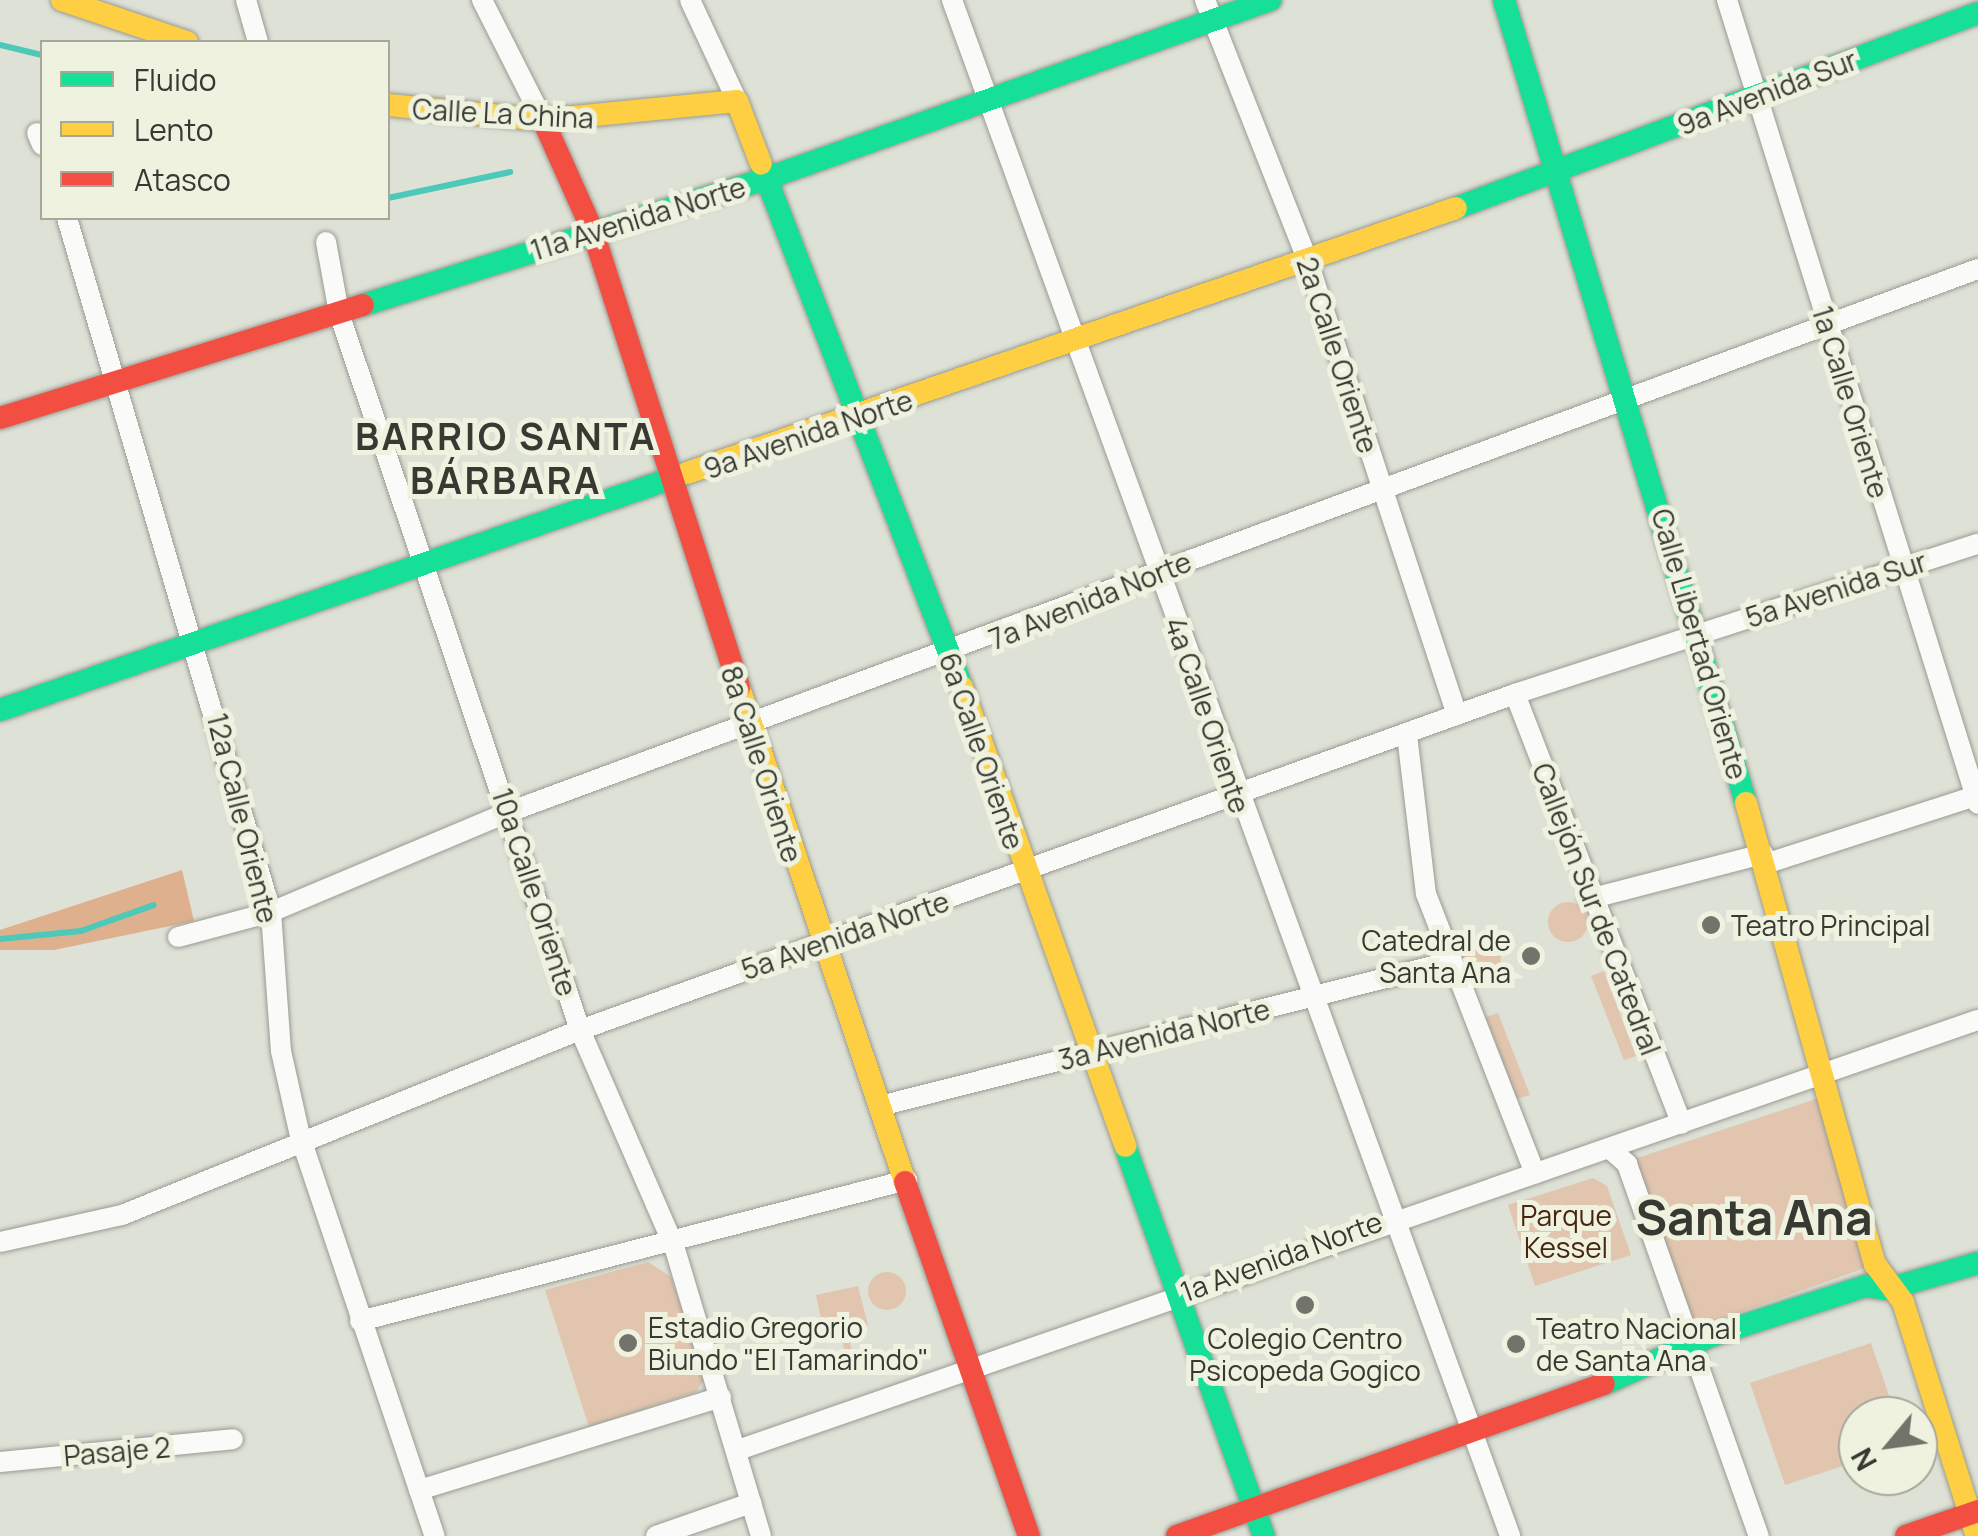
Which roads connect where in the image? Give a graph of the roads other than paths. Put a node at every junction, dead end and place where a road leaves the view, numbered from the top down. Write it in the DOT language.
graph roads {
  1 [pos="246,0"];
  2 [pos="482,0"];
  3 [pos="690,0"];
  4 [pos="952,0"];
  5 [pos="1270,0"];
  6 [pos="1504,0"];
  7 [pos="1727,0"];
  8 [pos="76,2"];
  9 [pos="1209,10"];
  10 [pos="1978,13"];
  11 [pos="181,40"];
  12 [pos="257,40"];
  13 [pos="1760,93"];
  14 [pos="737,101"];
  15 [pos="993,102"];
  16 [pos="390,105"];
  17 [pos="543,120"];
  18 [pos="1557,173"];
  19 [pos="768,178"];
  20 [pos="68,220"];
  21 [pos="592,232"];
  22 [pos="326,242"];
  23 [pos="1307,259"];
  24 [pos="1978,269"];
  25 [pos="339,312"];
  26 [pos="1826,325"];
  27 [pos="1078,336"];
  28 [pos="118,380"];
  29 [pos="1631,403"];
  30 [pos="0,418"];
  31 [pos="857,418"];
  32 [pos="672,482"];
  33 [pos="1384,494"];
  34 [pos="1978,544"];
  35 [pos="424,566"];
  36 [pos="1903,567"];
  37 [pos="1157,571"];
  38 [pos="1695,636"];
  39 [pos="198,645"];
  40 [pos="951,656"];
  41 [pos="1515,694"];
  42 [pos="0,710"];
  43 [pos="1458,715"];
  44 [pos="750,730"];
  45 [pos="1407,734"];
  46 [pos="1236,797"];
  47 [pos="1977,798"];
  48 [pos="510,812"];
  49 [pos="1764,859"];
  50 [pos="1023,873"];
  51 [pos="1589,898"];
  52 [pos="271,912"];
  53 [pos="178,937"];
  54 [pos="820,942"];
  55 [pos="1449,962"];
  56 [pos="1309,997"];
  57 [pos="1978,1020"];
  58 [pos="580,1030"];
  59 [pos="1089,1054"];
  60 [pos="1828,1072"];
  61 [pos="880,1106"];
  62 [pos="1682,1124"];
  63 [pos="300,1136"];
  64 [pos="1610,1149"];
  65 [pos="1535,1174"];
  66 [pos="907,1180"];
  67 [pos="1394,1216"];
  68 [pos="0,1242"];
  69 [pos="674,1246"];
  70 [pos="1978,1263"];
  71 [pos="1888,1289"];
  72 [pos="1177,1293"];
  73 [pos="360,1322"];
  74 [pos="1693,1347"];
  75 [pos="975,1368"];
  76 [pos="721,1396"];
  77 [pos="1472,1428"];
  78 [pos="233,1440"];
  79 [pos="738,1450"];
  80 [pos="0,1462"];
  81 [pos="418,1490"];
  82 [pos="750,1503"];
  83 [pos="1254,1510"];
  84 [pos="1975,1520"];
  85 [pos="435,1536"];
  86 [pos="656,1536"];
  87 [pos="760,1536"];
  88 [pos="1029,1536"];
  89 [pos="1177,1536"];
  90 [pos="1264,1536"];
  91 [pos="1510,1536"];
  92 [pos="1760,1536"];
  93 [pos="1906,1536"];
  1 -- 12 [label="street"];
  2 -- 17 [label="street, 8a Calle Oriente"];
  3 -- 14 [label="street, 6a Calle Oriente"];
  4 -- 15 [label="street, 4a Calle Oriente"];
  5 -- 9 [label="main road, 11a Avenida Norte"];
  6 -- 18 [label="main road, Calle Libertad Oriente"];
  7 -- 13 [label="street, 1a Calle Oriente"];
  8 -- 11 [label="main road"];
  9 -- 15 [label="main road, 11a Avenida Norte"];
  9 -- 23 [label="street, 2a Calle Oriente"];
  10 -- 13 [label="main road, 9a Avenida Sur"];
  13 -- 18 [label="main road, 9a Avenida Sur"];
  13 -- 26 [label="street, 1a Calle Oriente"];
  14 -- 17 [label="main road, Calle La China"];
  14 -- 19 [label="main road, 6a Calle Oriente"];
  15 -- 19 [label="main road, 11a Avenida Norte"];
  15 -- 27 [label="street, 4a Calle Oriente"];
  16 -- 17 [label="main road, Calle La China"];
  17 -- 21 [label="main road, 8a Calle Oriente"];
  18 -- 23 [label="main road, 9a Avenida Norte"];
  18 -- 29 [label="main road, Calle Libertad Oriente"];
  19 -- 21 [label="main road, 11a Avenida Norte"];
  19 -- 31 [label="main road, 6a Calle Oriente"];
  20 -- 28 [label="street, 12a Calle Oriente"];
  21 -- 25 [label="main road, 11a Avenida Norte"];
  21 -- 32 [label="main road, 8a Calle Oriente"];
  22 -- 25 [label="street, 10a Calle Oriente"];
  23 -- 27 [label="main road, 9a Avenida Norte"];
  23 -- 33 [label="street, 2a Calle Oriente"];
  24 -- 26 [label="street, 7a Avenida Norte"];
  25 -- 28 [label="main road, 11a Avenida Norte"];
  25 -- 35 [label="street, 10a Calle Oriente"];
  26 -- 29 [label="street, 7a Avenida Norte"];
  26 -- 36 [label="street, 1a Calle Oriente"];
  27 -- 31 [label="main road, 9a Avenida Norte"];
  27 -- 37 [label="street, 4a Calle Oriente"];
  28 -- 30 [label="main road, 11a Avenida Norte"];
  28 -- 39 [label="street, 12a Calle Oriente"];
  29 -- 33 [label="street, 7a Avenida Norte"];
  29 -- 38 [label="main road, Calle Libertad Oriente"];
  31 -- 32 [label="main road, 9a Avenida Norte"];
  31 -- 40 [label="main road, 6a Calle Oriente"];
  32 -- 35 [label="main road, 9a Avenida Norte"];
  32 -- 44 [label="main road, 8a Calle Oriente"];
  33 -- 37 [label="street, 7a Avenida Norte"];
  33 -- 43 [label="street, 2a Calle Oriente"];
  34 -- 36 [label="street, 5a Avenida Sur"];
  35 -- 39 [label="main road, 9a Avenida Norte"];
  35 -- 48 [label="street, 10a Calle Oriente"];
  36 -- 38 [label="street, 5a Avenida Sur"];
  36 -- 47 [label="street, 1a Calle Oriente"];
  37 -- 40 [label="street, 7a Avenida Norte"];
  37 -- 46 [label="street, 4a Calle Oriente"];
  38 -- 41 [label="street, 5a Avenida Norte"];
  38 -- 49 [label="main road, Calle Libertad Oriente"];
  39 -- 42 [label="main road, 9a Avenida Norte"];
  39 -- 52 [label="street, 12a Calle Oriente"];
  40 -- 44 [label="street, 7a Avenida Norte"];
  40 -- 50 [label="main road, 6a Calle Oriente"];
  41 -- 43 [label="street, 5a Avenida Norte"];
  41 -- 51 [label="street, Callejón Sur de Catedral"];
  43 -- 45 [label="street, 5a Avenida Norte"];
  44 -- 48 [label="street, 7a Avenida Norte"];
  44 -- 54 [label="main road, 8a Calle Oriente"];
  45 -- 46 [label="street, 5a Avenida Norte"];
  45 -- 55 [label="street"];
  46 -- 50 [label="street, 5a Avenida Norte"];
  46 -- 56 [label="street, 4a Calle Oriente"];
  47 -- 49 [label="street"];
  48 -- 52 [label="street, 7a Avenida Norte"];
  48 -- 58 [label="street, 10a Calle Oriente"];
  49 -- 51 [label="street"];
  49 -- 60 [label="main road, Calle Libertad Oriente"];
  50 -- 54 [label="street, 5a Avenida Norte"];
  50 -- 59 [label="main road, 6a Calle Oriente"];
  51 -- 62 [label="street, Callejón Sur de Catedral"];
  52 -- 53 [label="street, 7a Avenida Norte"];
  52 -- 63 [label="street, 12a Calle Oriente"];
  54 -- 58 [label="street, 5a Avenida Norte"];
  54 -- 61 [label="main road, 8a Calle Oriente"];
  55 -- 56 [label="street, 3a Avenida Norte"];
  55 -- 65 [label="street"];
  56 -- 59 [label="street, 3a Avenida Norte"];
  56 -- 67 [label="street, 4a Calle Oriente"];
  57 -- 60 [label="street, 1a Avenida Norte"];
  58 -- 63 [label="street, 5a Avenida Norte"];
  58 -- 69 [label="street, 10a Calle Oriente"];
  59 -- 61 [label="street, 3a Avenida Norte"];
  59 -- 72 [label="main road, 6a Calle Oriente"];
  60 -- 62 [label="street, 1a Avenida Norte"];
  60 -- 71 [label="main road, Calle Libertad Oriente"];
  61 -- 66 [label="main road, 8a Calle Oriente"];
  62 -- 64 [label="street, 1a Avenida Norte"];
  63 -- 68 [label="street, 5a Avenida Norte"];
  63 -- 73 [label="street, 12a Calle Oriente"];
  64 -- 65 [label="street, 1a Avenida Norte"];
  64 -- 74 [label="street"];
  65 -- 67 [label="street, 1a Avenida Norte"];
  66 -- 69 [label="street"];
  66 -- 75 [label="main road, 8a Calle Oriente"];
  67 -- 72 [label="street, 1a Avenida Norte"];
  67 -- 77 [label="street, 4a Calle Oriente"];
  69 -- 73 [label="street"];
  69 -- 76 [label="street, 10a Calle Oriente"];
  70 -- 71 [label="main road"];
  71 -- 74 [label="main road"];
  71 -- 84 [label="main road, Calle Libertad Oriente"];
  72 -- 75 [label="street, 1a Avenida Norte"];
  72 -- 83 [label="main road, 6a Calle Oriente"];
  73 -- 81 [label="street, 12a Calle Oriente"];
  74 -- 77 [label="main road"];
  74 -- 92 [label="street"];
  75 -- 79 [label="street, 1a Avenida Norte"];
  75 -- 88 [label="main road, 8a Calle Oriente"];
  76 -- 79 [label="street, 10a Calle Oriente"];
  76 -- 81 [label="street"];
  77 -- 83 [label="main road"];
  77 -- 91 [label="street, 4a Calle Oriente"];
  78 -- 80 [label="street, Pasaje 2"];
  79 -- 82 [label="street, 10a Calle Oriente"];
  81 -- 85 [label="street, 12a Calle Oriente"];
  82 -- 86 [label="street"];
  82 -- 87 [label="street, 10a Calle Oriente"];
  83 -- 89 [label="main road"];
  83 -- 90 [label="main road, 6a Calle Oriente"];
  84 -- 93 [label="main road"];
}
